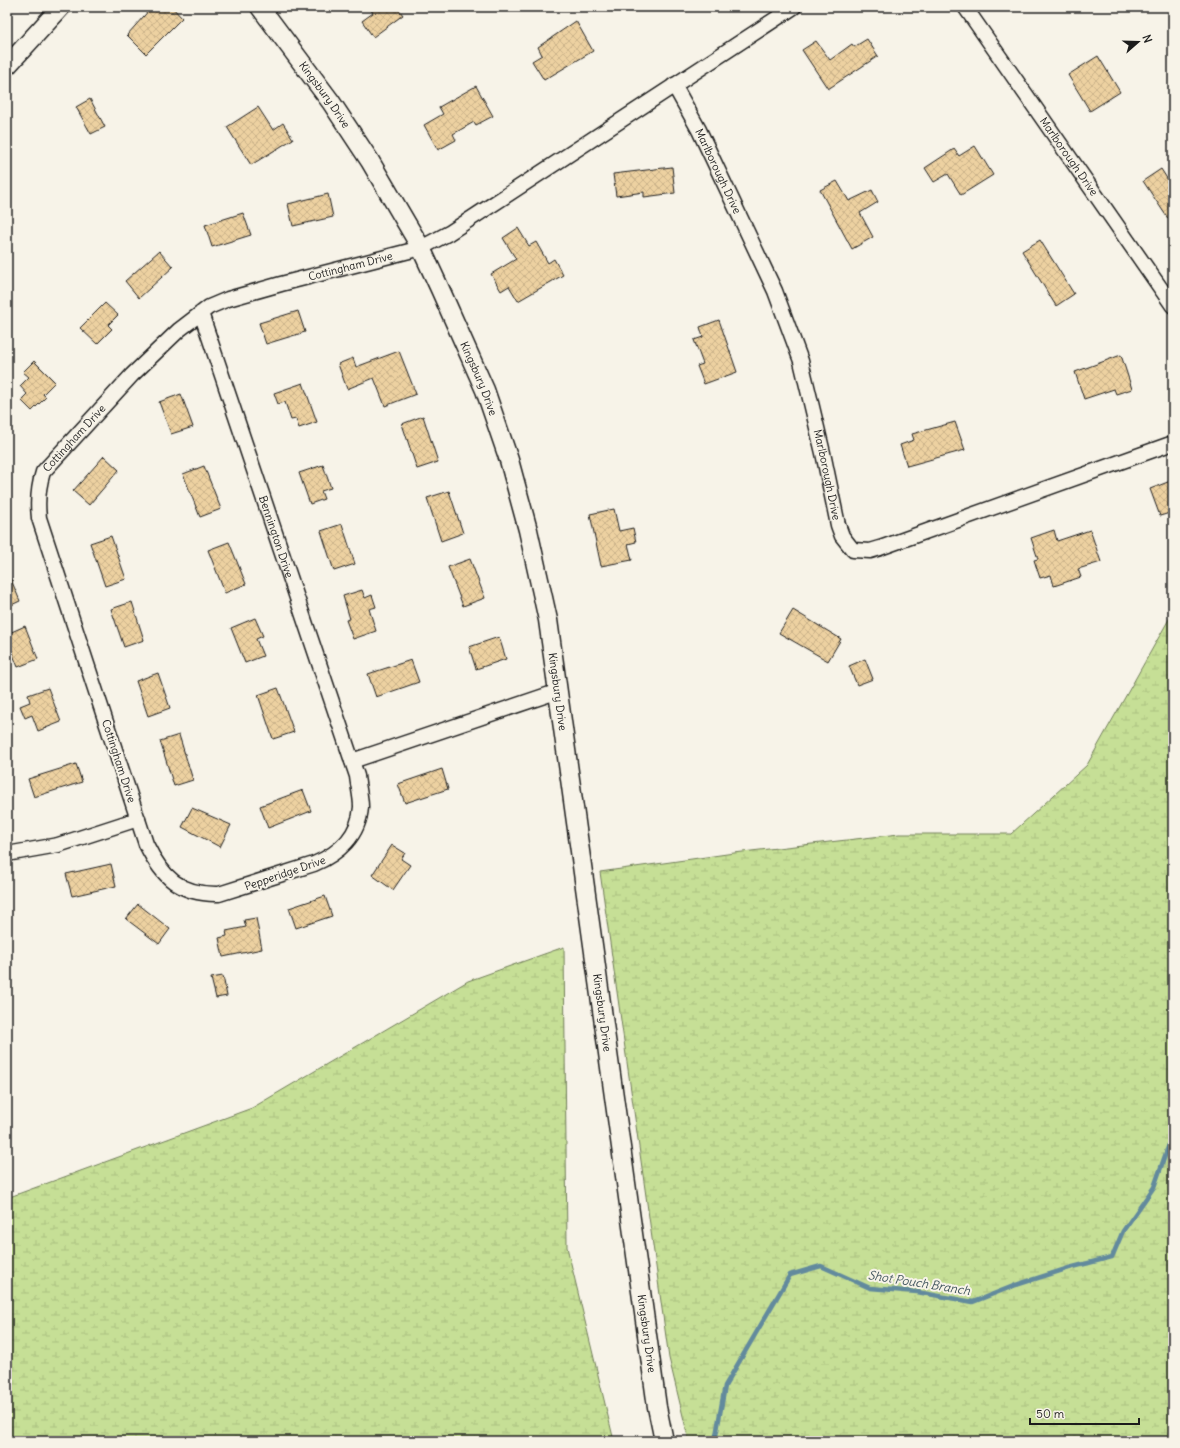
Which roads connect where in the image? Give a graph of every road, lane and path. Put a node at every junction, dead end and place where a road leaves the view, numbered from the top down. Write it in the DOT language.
graph roads {
  1 [pos="61,7"];
  2 [pos="260,7"];
  3 [pos="794,7"];
  4 [pos="965,7"];
  5 [pos="7,66"];
  6 [pos="674,85"];
  7 [pos="421,248"];
  8 [pos="1173,306"];
  9 [pos="201,313"];
  10 [pos="1173,443"];
  11 [pos="559,692"];
  12 [pos="352,761"];
  13 [pos="138,819"];
  14 [pos="7,854"];
  15 [pos="664,1441"];
  1 -- 5 [label="street"];
  2 -- 7 [label="street, Kingsbury Drive"];
  3 -- 6 [label="street"];
  4 -- 8 [label="street, Marlborough Drive"];
  6 -- 7 [label="street"];
  6 -- 10 [label="street, Marlborough Drive"];
  7 -- 9 [label="street, Cottingham Drive"];
  7 -- 11 [label="street, Kingsbury Drive"];
  9 -- 12 [label="street, Bennington Drive"];
  9 -- 13 [label="street, Cottingham Drive"];
  11 -- 12 [label="street"];
  11 -- 15 [label="street, Kingsbury Drive"];
  12 -- 13 [label="street, Pepperidge Drive"];
  13 -- 14 [label="street"];
}
